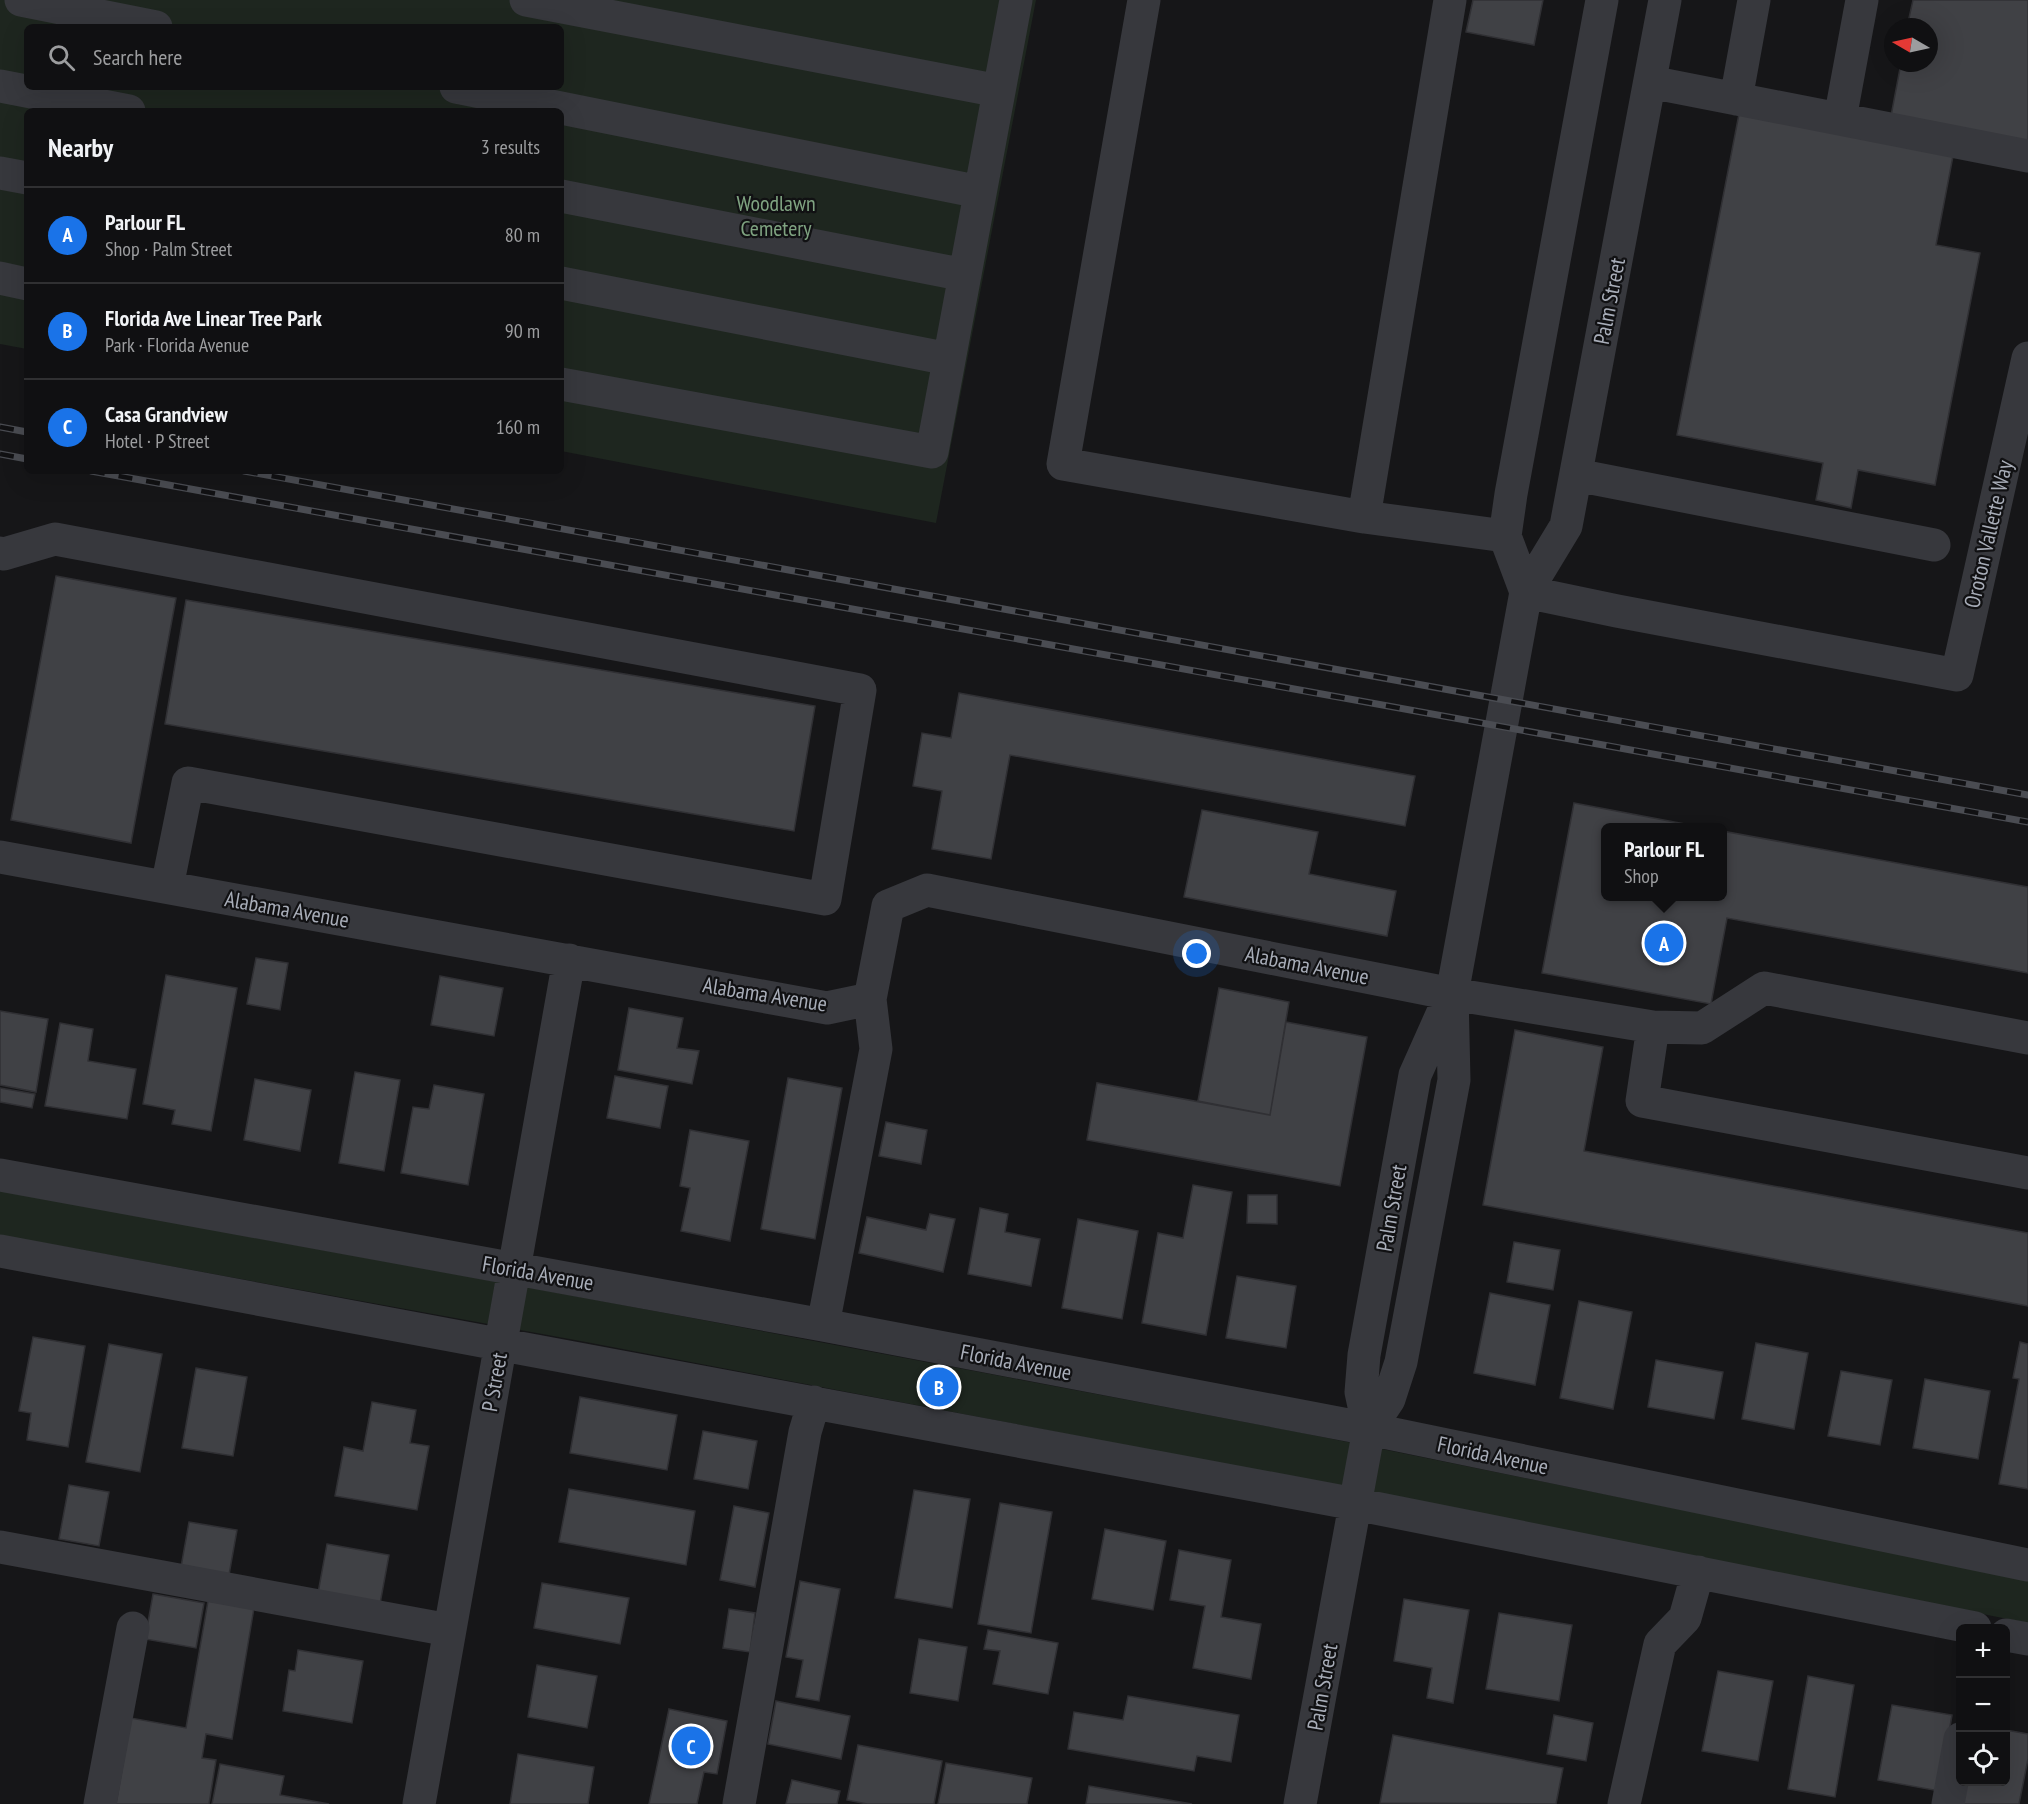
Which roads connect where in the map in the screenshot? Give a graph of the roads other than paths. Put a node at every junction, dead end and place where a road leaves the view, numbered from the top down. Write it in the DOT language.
graph roads {
  1 [pos="21,0"];
  2 [pos="526,0"];
  3 [pos="1016,0"];
  4 [pos="1144,0"];
  5 [pos="1450,0"];
  6 [pos="1602,0"];
  7 [pos="1665,0"];
  8 [pos="1754,0"];
  9 [pos="1862,0"];
  10 [pos="141,24"];
  11 [pos="1650,82"];
  12 [pos="0,86"];
  13 [pos="471,90"];
  14 [pos="999,91"];
  15 [pos="1736,99"];
  16 [pos="114,108"];
  17 [pos="561,108"];
  18 [pos="564,109"];
  19 [pos="1840,119"];
  20 [pos="2028,156"];
  21 [pos="0,172"];
  22 [pos="24,177"];
  23 [pos="980,192"];
  24 [pos="564,197"];
  25 [pos="964,275"];
  26 [pos="0,278"];
  27 [pos="24,283"];
  28 [pos="564,284"];
  29 [pos="2028,358"];
  30 [pos="949,359"];
  31 [pos="564,385"];
  32 [pos="1576,475"];
  33 [pos="1364,517"];
  34 [pos="1505,536"];
  35 [pos="1934,544"];
  36 [pos="1,562"];
  37 [pos="1526,592"];
  38 [pos="0,857"];
  39 [pos="167,887"];
  40 [pos="569,960"];
  41 [pos="1452,994"];
  42 [pos="870,999"];
  43 [pos="1653,1027"];
  44 [pos="2028,1038"];
  45 [pos="2028,1173"];
  46 [pos="0,1175"];
  47 [pos="0,1251"];
  48 [pos="514,1269"];
  49 [pos="823,1325"];
  50 [pos="501,1344"];
  51 [pos="814,1402"];
  52 [pos="1369,1429"];
  53 [pos="1355,1504"];
  54 [pos="0,1547"];
  55 [pos="2028,1565"];
  56 [pos="1698,1572"];
  57 [pos="1956,1625"];
  58 [pos="133,1628"];
  59 [pos="449,1630"];
  60 [pos="2010,1636"];
  61 [pos="2028,1639"];
  62 [pos="1956,1760"];
  63 [pos="100,1804"];
  64 [pos="418,1804"];
  65 [pos="739,1804"];
  66 [pos="1300,1804"];
  67 [pos="1624,1804"];
  68 [pos="1948,1804"];
  1 -- 10 [label="street"];
  2 -- 14 [label="street"];
  3 -- 14 [label="street"];
  4 -- 33 [label="street"];
  5 -- 33 [label="street"];
  6 -- 34 [label="street"];
  7 -- 11 [label="street, Palm Street"];
  8 -- 15 [label="street"];
  9 -- 19 [label="street"];
  11 -- 15 [label="street"];
  11 -- 32 [label="street, Palm Street"];
  12 -- 16 [label="street"];
  13 -- 17 [label="street"];
  14 -- 23 [label="street"];
  15 -- 19 [label="street"];
  18 -- 23 [label="street"];
  19 -- 20 [label="street"];
  21 -- 22 [label="street"];
  23 -- 25 [label="street"];
  24 -- 25 [label="street"];
  25 -- 30 [label="street"];
  26 -- 27 [label="street"];
  28 -- 30 [label="street"];
  29 -- 37 [label="street, Oroton Vallette Way"];
  30 -- 31 [label="street"];
  32 -- 35 [label="street"];
  32 -- 37 [label="street, Palm Street"];
  33 -- 34 [label="street"];
  34 -- 37 [label="street"];
  36 -- 39 [label="street"];
  37 -- 41 [label="street, Palm Street"];
  38 -- 39 [label="street, Alabama Avenue"];
  39 -- 40 [label="street, Alabama Avenue"];
  40 -- 42 [label="street, Alabama Avenue"];
  40 -- 48 [label="street, P Street"];
  41 -- 42 [label="street, Alabama Avenue"];
  41 -- 43 [label="street"];
  41 -- 52 [label="street, Palm Street"];
  42 -- 49 [label="street"];
  43 -- 44 [label="street"];
  43 -- 45 [label="street"];
  46 -- 48 [label="street, Florida Avenue"];
  47 -- 50 [label="street"];
  48 -- 49 [label="street, Florida Avenue"];
  48 -- 50 [label="street, P Street"];
  49 -- 52 [label="street, Florida Avenue"];
  50 -- 51 [label="street"];
  50 -- 59 [label="street, P Street"];
  51 -- 53 [label="street"];
  51 -- 65 [label="street"];
  52 -- 53 [label="street, Palm Street"];
  52 -- 55 [label="street, Florida Avenue"];
  53 -- 56 [label="street"];
  53 -- 66 [label="street, Palm Street"];
  54 -- 59 [label="street"];
  56 -- 57 [label="street"];
  56 -- 67 [label="street"];
  58 -- 63 [label="street"];
  59 -- 64 [label="street, P Street"];
  60 -- 61 [label="street"];
  62 -- 68 [label="street"];
}
